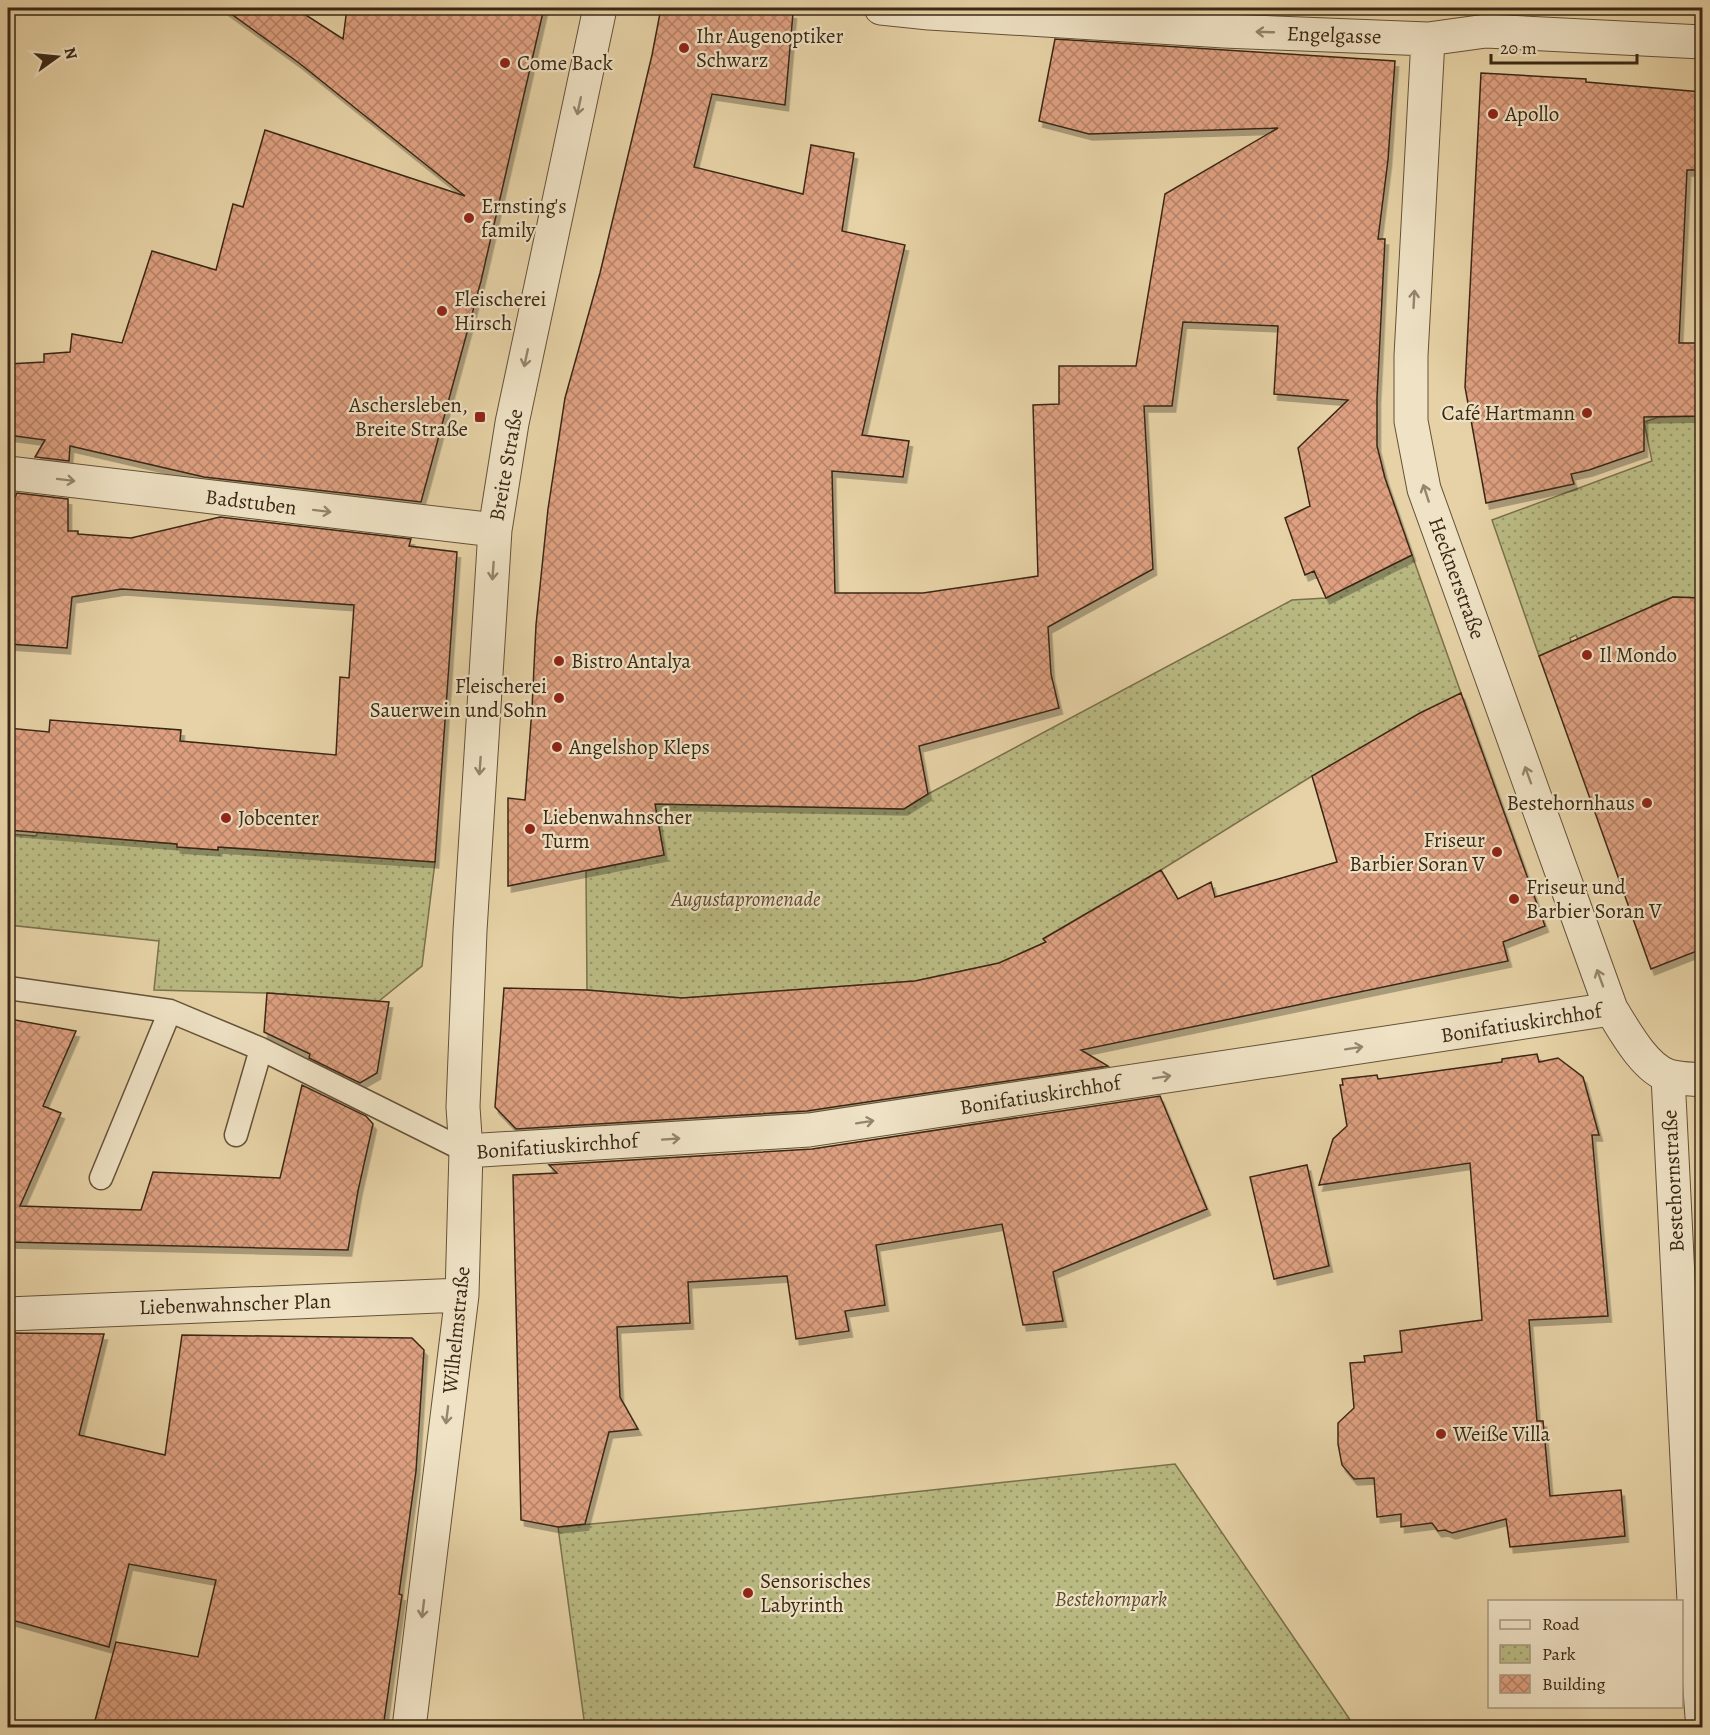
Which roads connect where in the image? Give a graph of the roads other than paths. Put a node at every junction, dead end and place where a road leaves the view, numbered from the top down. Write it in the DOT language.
graph roads {
  1 [pos="600,8"];
  2 [pos="881,8"];
  3 [pos="1428,39"];
  4 [pos="1702,42"];
  5 [pos="8,473"];
  6 [pos="495,530"];
  7 [pos="470,931"];
  8 [pos="8,988"];
  9 [pos="1611,1009"];
  10 [pos="170,1011"];
  11 [pos="261,1049"];
  12 [pos="1668,1076"];
  13 [pos="1702,1080"];
  14 [pos="236,1135"];
  15 [pos="466,1151"];
  16 [pos="101,1178"];
  17 [pos="462,1295"];
  18 [pos="8,1314"];
  19 [pos="1702,1717"];
  20 [pos="409,1728"];
  1 -- 6 [label="street, Breite Straße, one-way"];
  3 -- 2 [label="street, Engelgasse, one-way"];
  3 -- 4 [label="street, Engelgasse"];
  9 -- 3 [label="street, Hecknerstraße, one-way"];
  5 -- 6 [label="street, Badstuben, one-way"];
  6 -- 7 [label="street, Breite Straße, one-way"];
  7 -- 15 [label="street, Wilhelmstraße"];
  8 -- 10 [label="lane"];
  9 -- 12 [label="street, Hecknerstraße"];
  15 -- 9 [label="street, Bonifatiuskirchhof, one-way"];
  10 -- 11 [label="lane"];
  10 -- 16 [label="lane"];
  11 -- 14 [label="lane"];
  11 -- 15 [label="lane"];
  12 -- 13 [label="street"];
  12 -- 19 [label="street, Bestehornstraße"];
  15 -- 17 [label="street, Wilhelmstraße"];
  17 -- 18 [label="street, Liebenwahnscher Plan"];
  17 -- 20 [label="street, Wilhelmstraße, one-way"];
}
